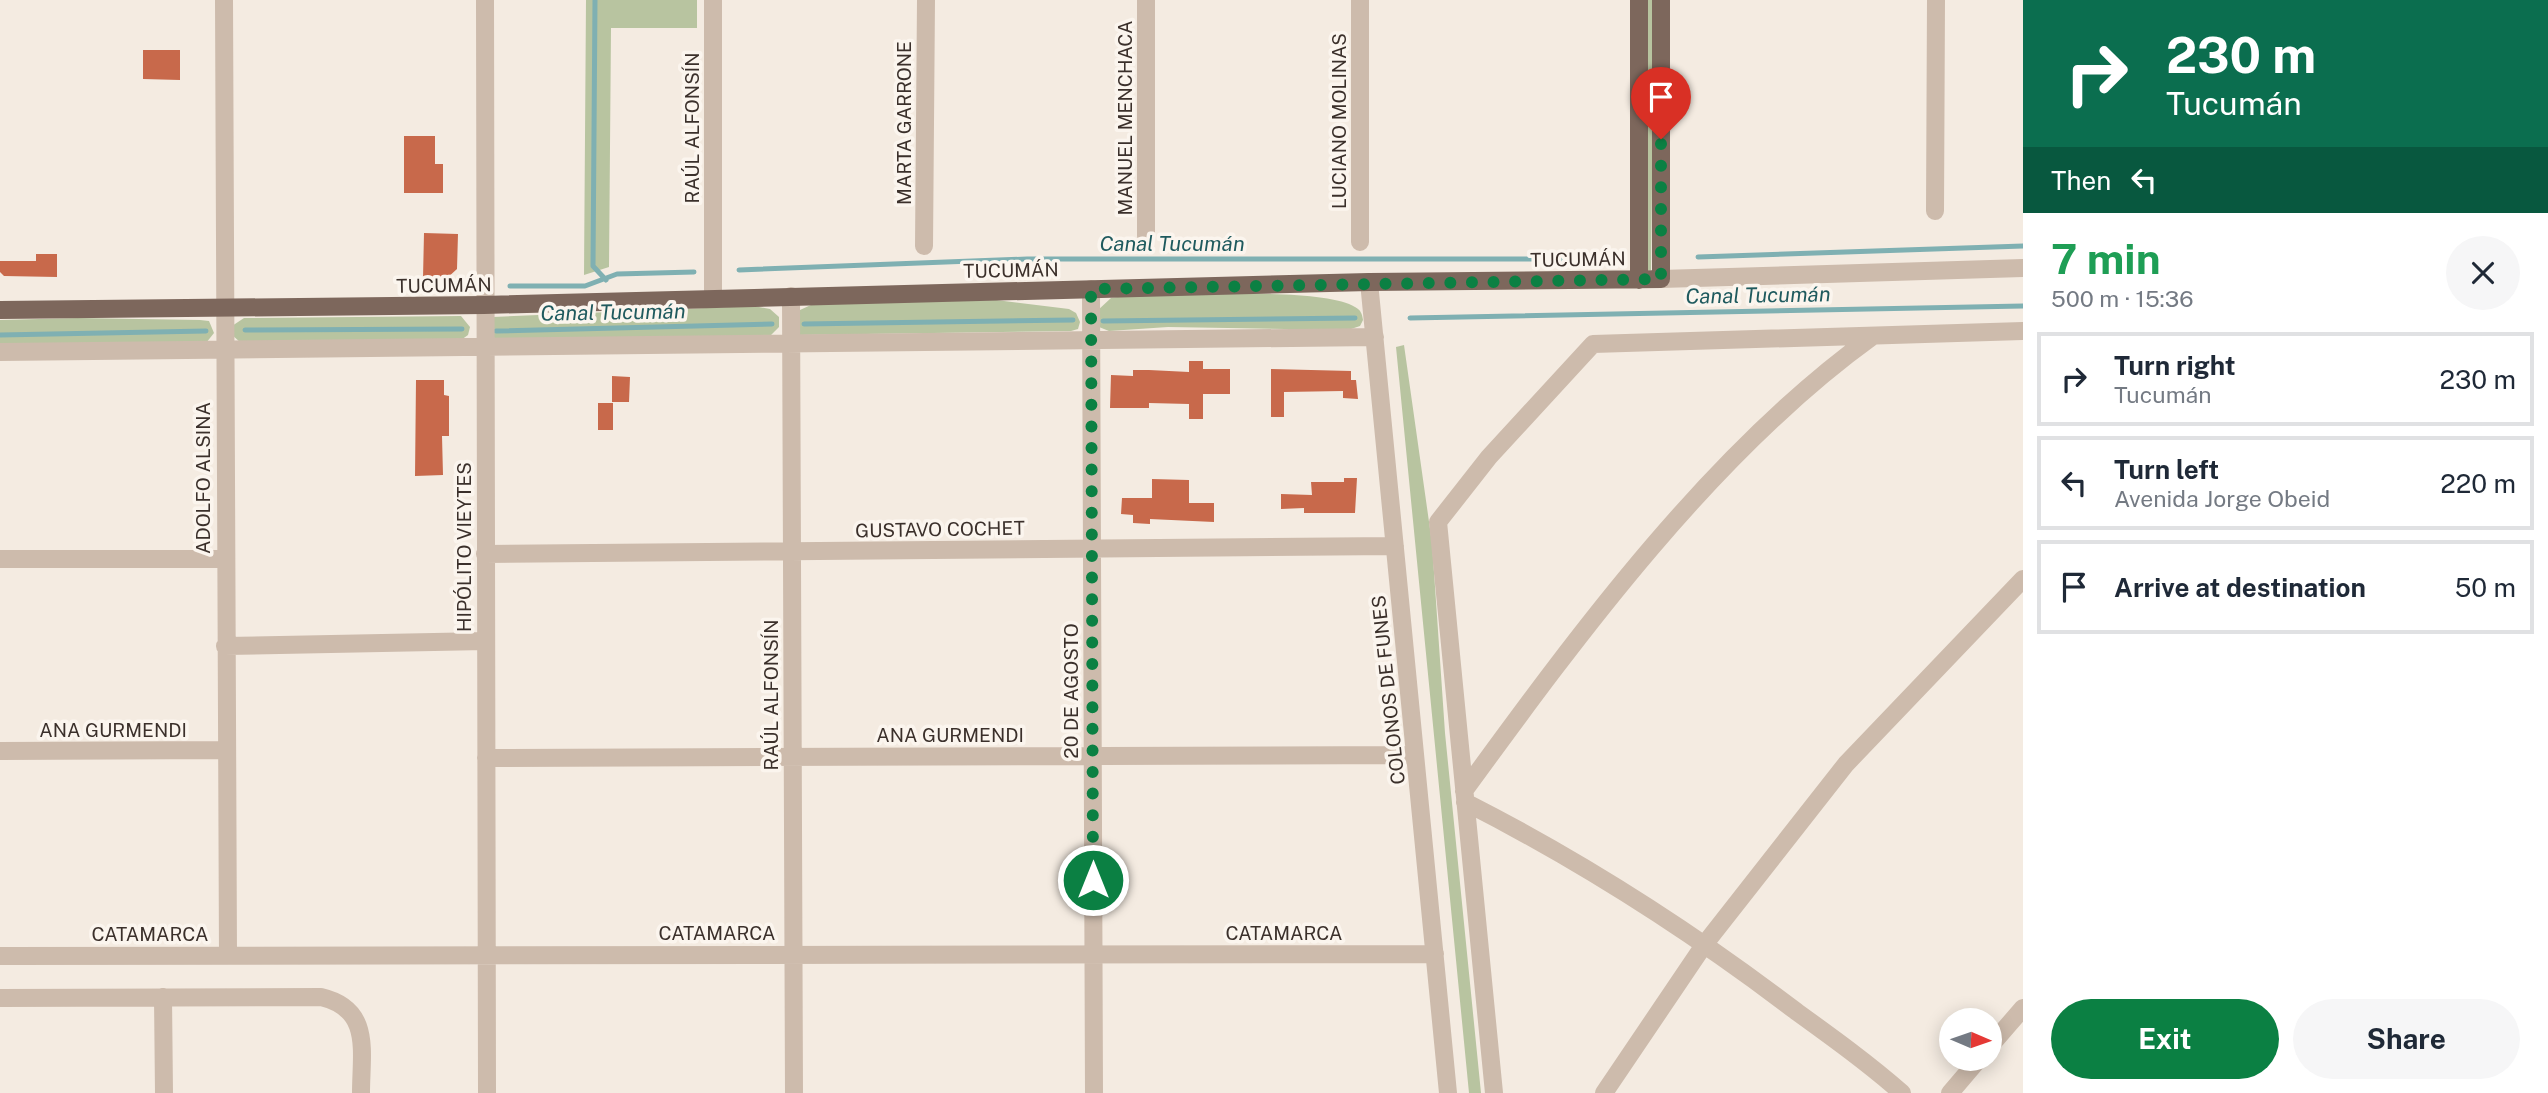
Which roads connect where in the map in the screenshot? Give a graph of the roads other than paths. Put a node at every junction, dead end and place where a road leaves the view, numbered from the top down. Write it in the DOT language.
graph roads {
  1 [pos="224,0"];
  2 [pos="485,0"];
  3 [pos="713,0"];
  4 [pos="926,0"];
  5 [pos="1146,0"];
  6 [pos="1360,0"];
  7 [pos="1639,0"];
  8 [pos="1661,0"];
  9 [pos="1936,0"];
  10 [pos="1935,211"];
  11 [pos="1146,236"];
  12 [pos="1360,242"];
  13 [pos="924,246"];
  14 [pos="2023,268"];
  15 [pos="1639,279"];
  16 [pos="1661,279"];
  17 [pos="1369,282"];
  18 [pos="1091,289"];
  19 [pos="791,296"];
  20 [pos="713,298"];
  21 [pos="484,305"];
  22 [pos="223,309"];
  23 [pos="0,310"];
  24 [pos="2023,331"];
  25 [pos="1873,336"];
  26 [pos="1375,337"];
  27 [pos="1091,339"];
  28 [pos="791,342"];
  29 [pos="484,345"];
  30 [pos="223,351"];
  31 [pos="0,352"];
  32 [pos="1395,546"];
  33 [pos="1092,549"];
  34 [pos="792,551"];
  35 [pos="485,554"];
  36 [pos="0,559"];
  37 [pos="225,559"];
  38 [pos="2023,579"];
  39 [pos="485,641"];
  40 [pos="225,646"];
  41 [pos="226,750"];
  42 [pos="0,751"];
  43 [pos="1093,755"];
  44 [pos="1415,755"];
  45 [pos="793,757"];
  46 [pos="486,758"];
  47 [pos="1465,797"];
  48 [pos="1704,945"];
  49 [pos="793,954"];
  50 [pos="1094,954"];
  51 [pos="1435,954"];
  52 [pos="228,955"];
  53 [pos="486,955"];
  54 [pos="0,956"];
  55 [pos="163,997"];
  56 [pos="0,998"];
  57 [pos="2023,1008"];
  58 [pos="2002,1032"];
  59 [pos="1969,1071"];
  60 [pos="164,1093"];
  61 [pos="361,1093"];
  62 [pos="487,1093"];
  63 [pos="794,1093"];
  64 [pos="1094,1093"];
  65 [pos="1448,1093"];
  66 [pos="1494,1093"];
  67 [pos="1604,1093"];
  68 [pos="1902,1093"];
  69 [pos="1950,1093"];
  1 -- 22 [label="street, ADOLFO ALSINA"];
  2 -- 21 [label="street, HIPÓLITO VIEYTES"];
  3 -- 20 [label="street, RAÚL ALFONSÍN"];
  4 -- 13 [label="street, MARTA GARRONE"];
  5 -- 11 [label="street, MANUEL MENCHACA"];
  6 -- 12 [label="street, LUCIANO MOLINAS"];
  7 -- 15 [label="main road"];
  8 -- 16 [label="main road"];
  9 -- 10 [label="street"];
  14 -- 16 [label="street, TUCUMÁN"];
  15 -- 16 [label="main road, TUCUMÁN"];
  15 -- 17 [label="main road, TUCUMÁN"];
  17 -- 18 [label="main road, TUCUMÁN"];
  17 -- 26 [label="street, COLONOS DE FUNES"];
  18 -- 19 [label="main road, TUCUMÁN"];
  18 -- 27 [label="street, 20 DE AGOSTO"];
  19 -- 20 [label="main road, TUCUMÁN"];
  19 -- 28 [label="street, RAÚL ALFONSÍN"];
  20 -- 21 [label="main road, TUCUMÁN"];
  21 -- 22 [label="main road, TUCUMÁN"];
  21 -- 29 [label="street, HIPÓLITO VIEYTES"];
  22 -- 23 [label="main road, TUCUMÁN"];
  22 -- 30 [label="street, ADOLFO ALSINA"];
  24 -- 25 [label="street"];
  25 -- 47 [label="street"];
  25 -- 47 [label="street"];
  26 -- 27 [label="street"];
  26 -- 32 [label="street, COLONOS DE FUNES"];
  27 -- 28 [label="street"];
  27 -- 33 [label="street, 20 DE AGOSTO"];
  28 -- 29 [label="street"];
  28 -- 34 [label="street, RAÚL ALFONSÍN"];
  29 -- 30 [label="street"];
  29 -- 35 [label="street, HIPÓLITO VIEYTES"];
  30 -- 31 [label="street"];
  30 -- 37 [label="street, ADOLFO ALSINA"];
  32 -- 33 [label="street, GUSTAVO COCHET"];
  32 -- 44 [label="street, COLONOS DE FUNES"];
  33 -- 34 [label="street, GUSTAVO COCHET"];
  33 -- 43 [label="street, 20 DE AGOSTO"];
  34 -- 35 [label="street, GUSTAVO COCHET"];
  34 -- 45 [label="street, RAÚL ALFONSÍN"];
  35 -- 39 [label="street, HIPÓLITO VIEYTES"];
  36 -- 37 [label="street"];
  37 -- 40 [label="street, ADOLFO ALSINA"];
  38 -- 48 [label="street"];
  39 -- 40 [label="street"];
  39 -- 46 [label="street, HIPÓLITO VIEYTES"];
  40 -- 41 [label="street, ADOLFO ALSINA"];
  41 -- 42 [label="street, ANA GURMENDI"];
  41 -- 52 [label="street, ADOLFO ALSINA"];
  43 -- 44 [label="street, ANA GURMENDI"];
  43 -- 45 [label="street, ANA GURMENDI"];
  43 -- 50 [label="street, 20 DE AGOSTO"];
  44 -- 51 [label="street, COLONOS DE FUNES"];
  45 -- 46 [label="street, ANA GURMENDI"];
  45 -- 49 [label="street, RAÚL ALFONSÍN"];
  46 -- 53 [label="street, HIPÓLITO VIEYTES"];
  47 -- 48 [label="street"];
  47 -- 66 [label="street"];
  48 -- 67 [label="street"];
  48 -- 68 [label="street"];
  49 -- 50 [label="street, CATAMARCA"];
  49 -- 53 [label="street, CATAMARCA"];
  49 -- 63 [label="street, RAÚL ALFONSÍN"];
  50 -- 51 [label="street, CATAMARCA"];
  50 -- 64 [label="street, 20 DE AGOSTO"];
  51 -- 65 [label="street, COLONOS DE FUNES"];
  52 -- 53 [label="street, CATAMARCA"];
  52 -- 54 [label="street, CATAMARCA"];
  53 -- 62 [label="street, HIPÓLITO VIEYTES"];
  55 -- 56 [label="street"];
  55 -- 60 [label="street"];
  55 -- 61 [label="street"];
  57 -- 58 [label="street"];
  59 -- 69 [label="street"];
}
